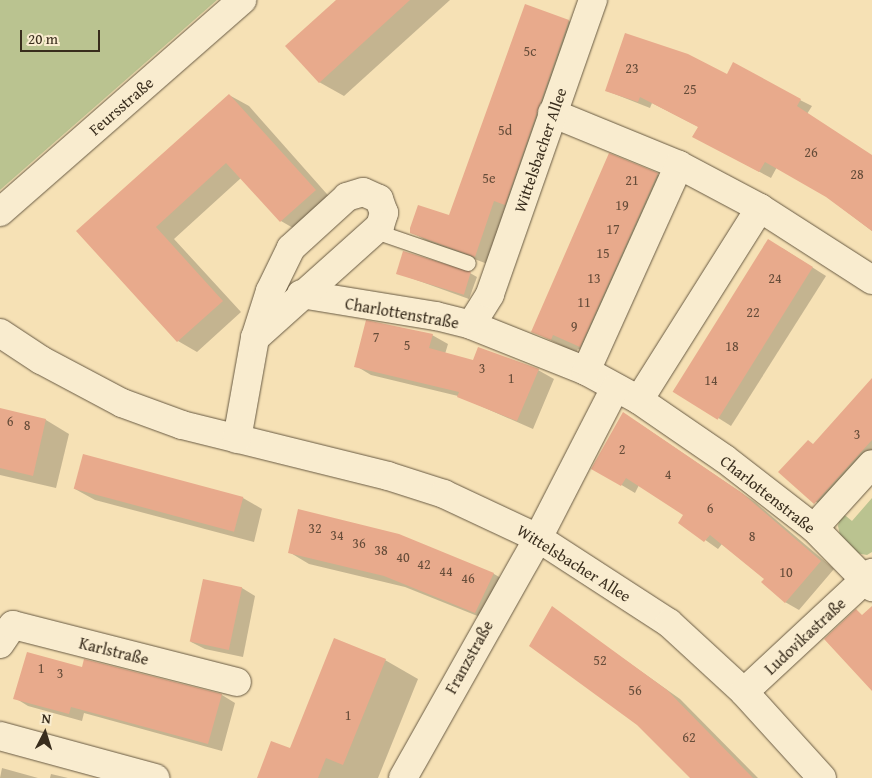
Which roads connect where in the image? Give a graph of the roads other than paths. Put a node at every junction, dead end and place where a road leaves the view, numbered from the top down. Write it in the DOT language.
graph roads {
  1 [pos="242,0"];
  2 [pos="593,0"];
  3 [pos="552,113"];
  4 [pos="679,165"];
  5 [pos="760,208"];
  6 [pos="0,212"];
  7 [pos="375,231"];
  8 [pos="468,264"];
  9 [pos="872,280"];
  10 [pos="301,294"];
  11 [pos="471,325"];
  12 [pos="0,333"];
  13 [pos="255,338"];
  14 [pos="586,371"];
  15 [pos="627,394"];
  16 [pos="237,438"];
  17 [pos="872,464"];
  18 [pos="814,528"];
  19 [pos="538,538"];
  20 [pos="870,580"];
  21 [pos="0,644"];
  22 [pos="237,682"];
  23 [pos="744,692"];
  24 [pos="0,736"];
  25 [pos="155,778"];
  26 [pos="403,778"];
  27 [pos="822,778"];
  1 -- 6 [label="street, Feursstraße"];
  2 -- 3 [label="street, Wittelsbacher Allee"];
  3 -- 4 [label="street"];
  3 -- 11 [label="street, Wittelsbacher Allee"];
  4 -- 5 [label="street"];
  4 -- 14 [label="street"];
  5 -- 9 [label="street"];
  5 -- 15 [label="street"];
  7 -- 8 [label="lane"];
  7 -- 10 [label="street"];
  7 -- 13 [label="street"];
  10 -- 11 [label="street, Charlottenstraße"];
  10 -- 13 [label="street"];
  11 -- 14 [label="street, Charlottenstraße"];
  12 -- 16 [label="street, Wittelsbacher Allee"];
  13 -- 16 [label="street"];
  14 -- 15 [label="street, Charlottenstraße"];
  15 -- 18 [label="street, Charlottenstraße"];
  15 -- 19 [label="street"];
  16 -- 19 [label="street, Wittelsbacher Allee"];
  17 -- 18 [label="street"];
  18 -- 20 [label="street, Charlottenstraße"];
  19 -- 23 [label="street, Wittelsbacher Allee"];
  19 -- 26 [label="street, Franzstraße"];
  20 -- 23 [label="street, Ludovikastraße"];
  21 -- 22 [label="street, Karlstraße"];
  23 -- 27 [label="street, Wittelsbacher Allee"];
  24 -- 25 [label="street"];
}
